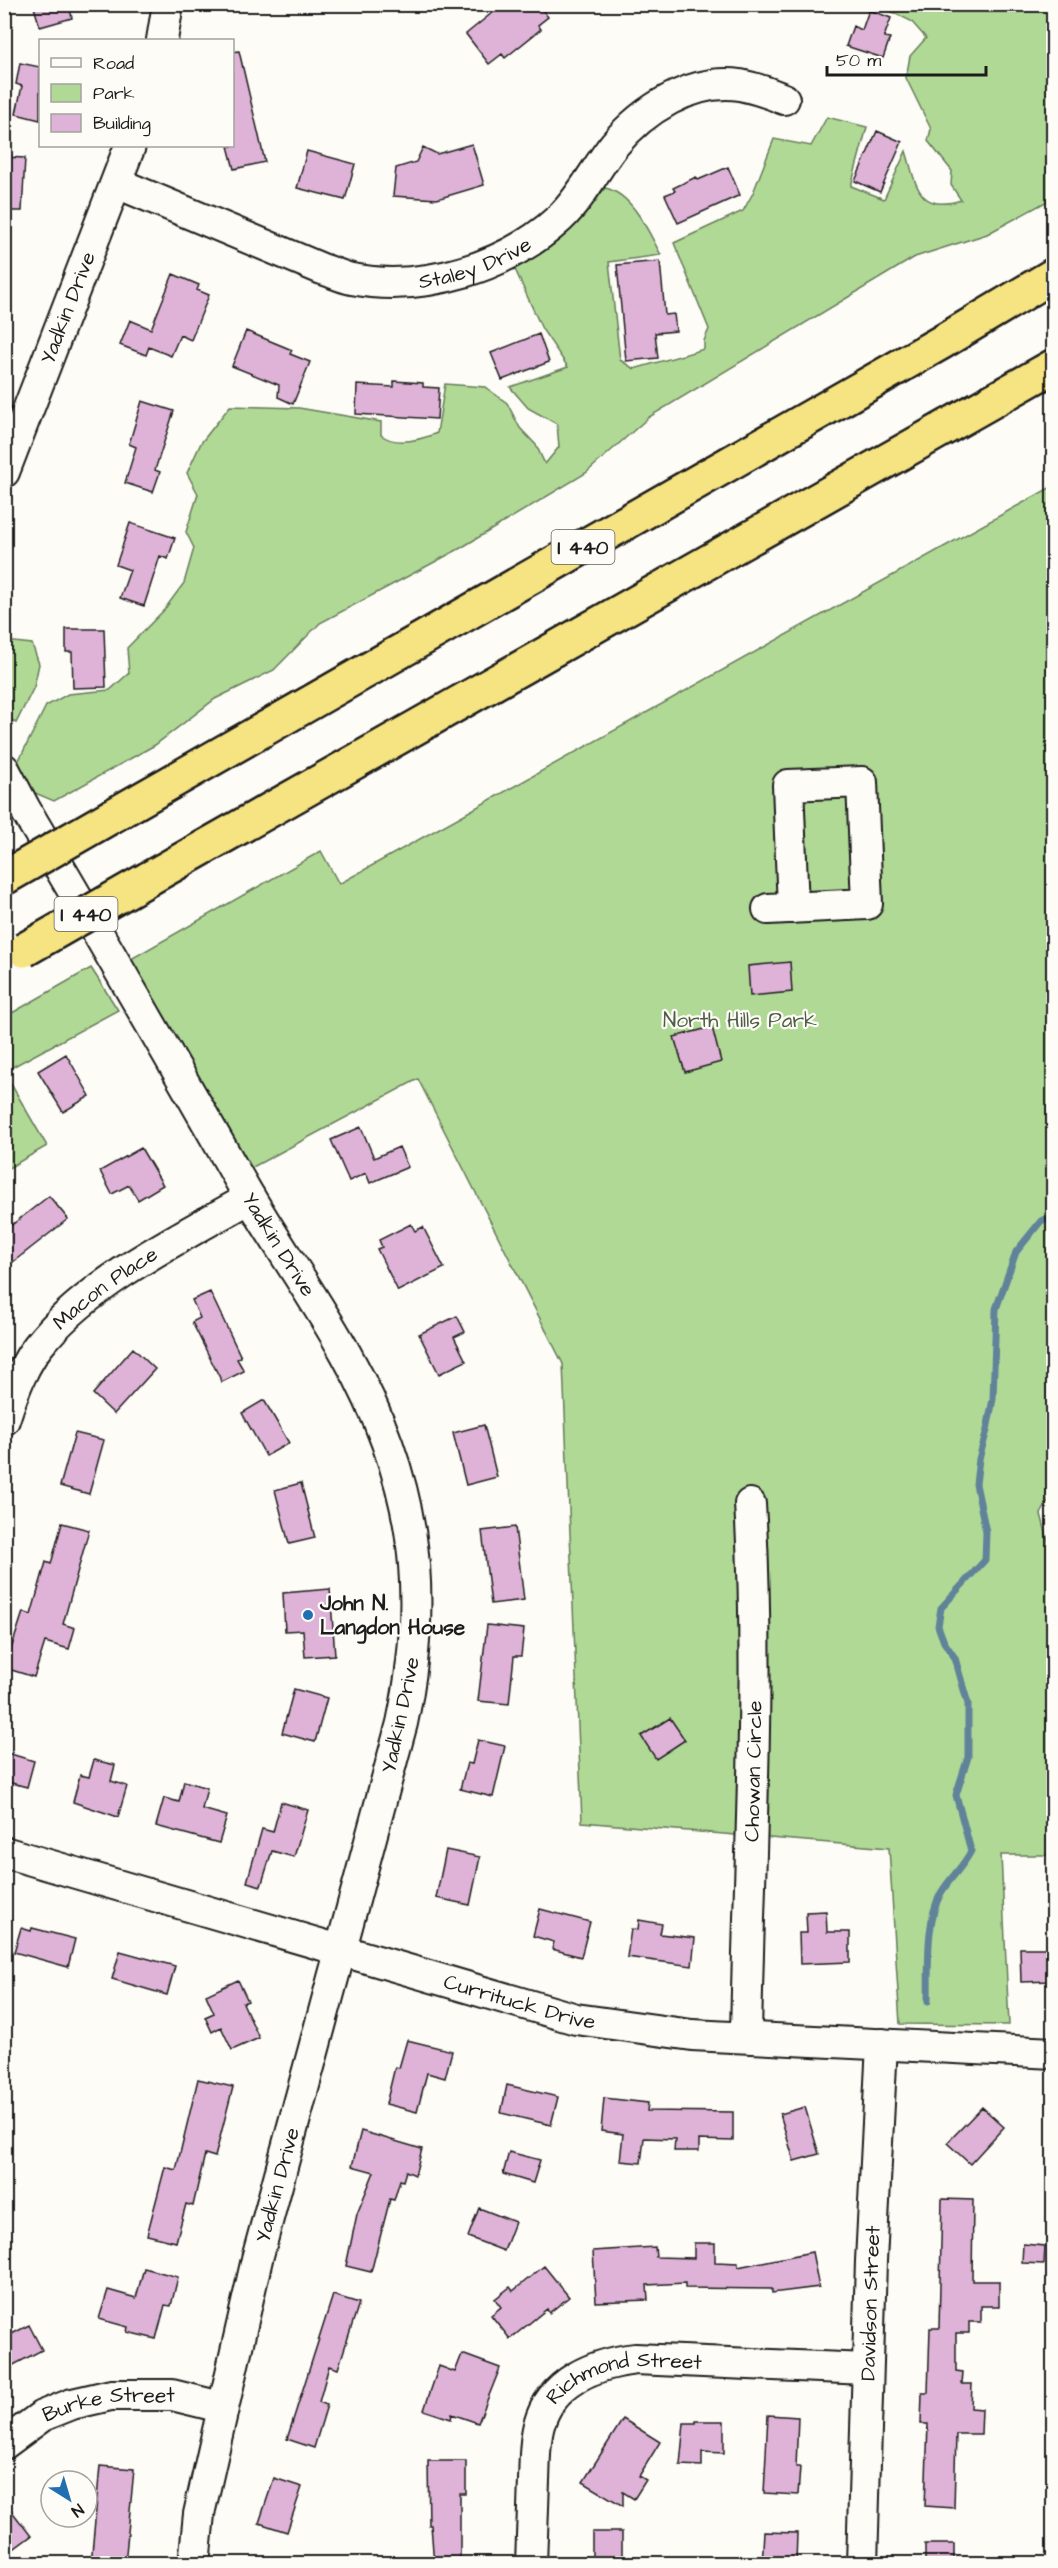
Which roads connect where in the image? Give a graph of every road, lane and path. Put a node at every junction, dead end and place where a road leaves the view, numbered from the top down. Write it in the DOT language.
graph roads {
  1 [pos="168,4"];
  2 [pos="162,39"];
  3 [pos="784,99"];
  4 [pos="130,147"];
  5 [pos="117,183"];
  6 [pos="1053,275"];
  7 [pos="1053,366"];
  8 [pos="8,456"];
  9 [pos="4,769"];
  10 [pos="4,878"];
  11 [pos="781,909"];
  12 [pos="14,956"];
  13 [pos="250,1198"];
  14 [pos="4,1420"];
  15 [pos="750,1504"];
  16 [pos="4,1852"];
  17 [pos="342,1950"];
  18 [pos="746,2037"];
  19 [pos="882,2044"];
  20 [pos="1053,2053"];
  21 [pos="867,2369"];
  22 [pos="221,2407"];
  23 [pos="4,2444"];
  24 [pos="194,2564"];
  25 [pos="531,2564"];
  26 [pos="862,2564"];
  1 -- 2 [label="street"];
  3 -- 5 [label="street, Staley Drive"];
  4 -- 5 [label="street, Yadkin Drive"];
  5 -- 8 [label="street, Yadkin Drive"];
  6 -- 10 [label="highway, I 440, bridge"];
  7 -- 12 [label="highway, I 440, bridge"];
  9 -- 13 [label="street, Yadkin Drive"];
  11 -- 11 [label="street"];
  13 -- 14 [label="street, Macon Place"];
  13 -- 17 [label="street, Yadkin Drive"];
  15 -- 18 [label="street, Chowan Circle"];
  16 -- 17 [label="street, Currituck Drive"];
  17 -- 18 [label="street, Currituck Drive"];
  17 -- 22 [label="street, Yadkin Drive"];
  18 -- 19 [label="street, Currituck Drive"];
  19 -- 20 [label="street, Currituck Drive"];
  19 -- 21 [label="street, Davidson Street"];
  21 -- 25 [label="street, Richmond Street"];
  21 -- 26 [label="street, Davidson Street"];
  22 -- 23 [label="street, Burke Street"];
  22 -- 24 [label="street, Yadkin Drive"];
}
